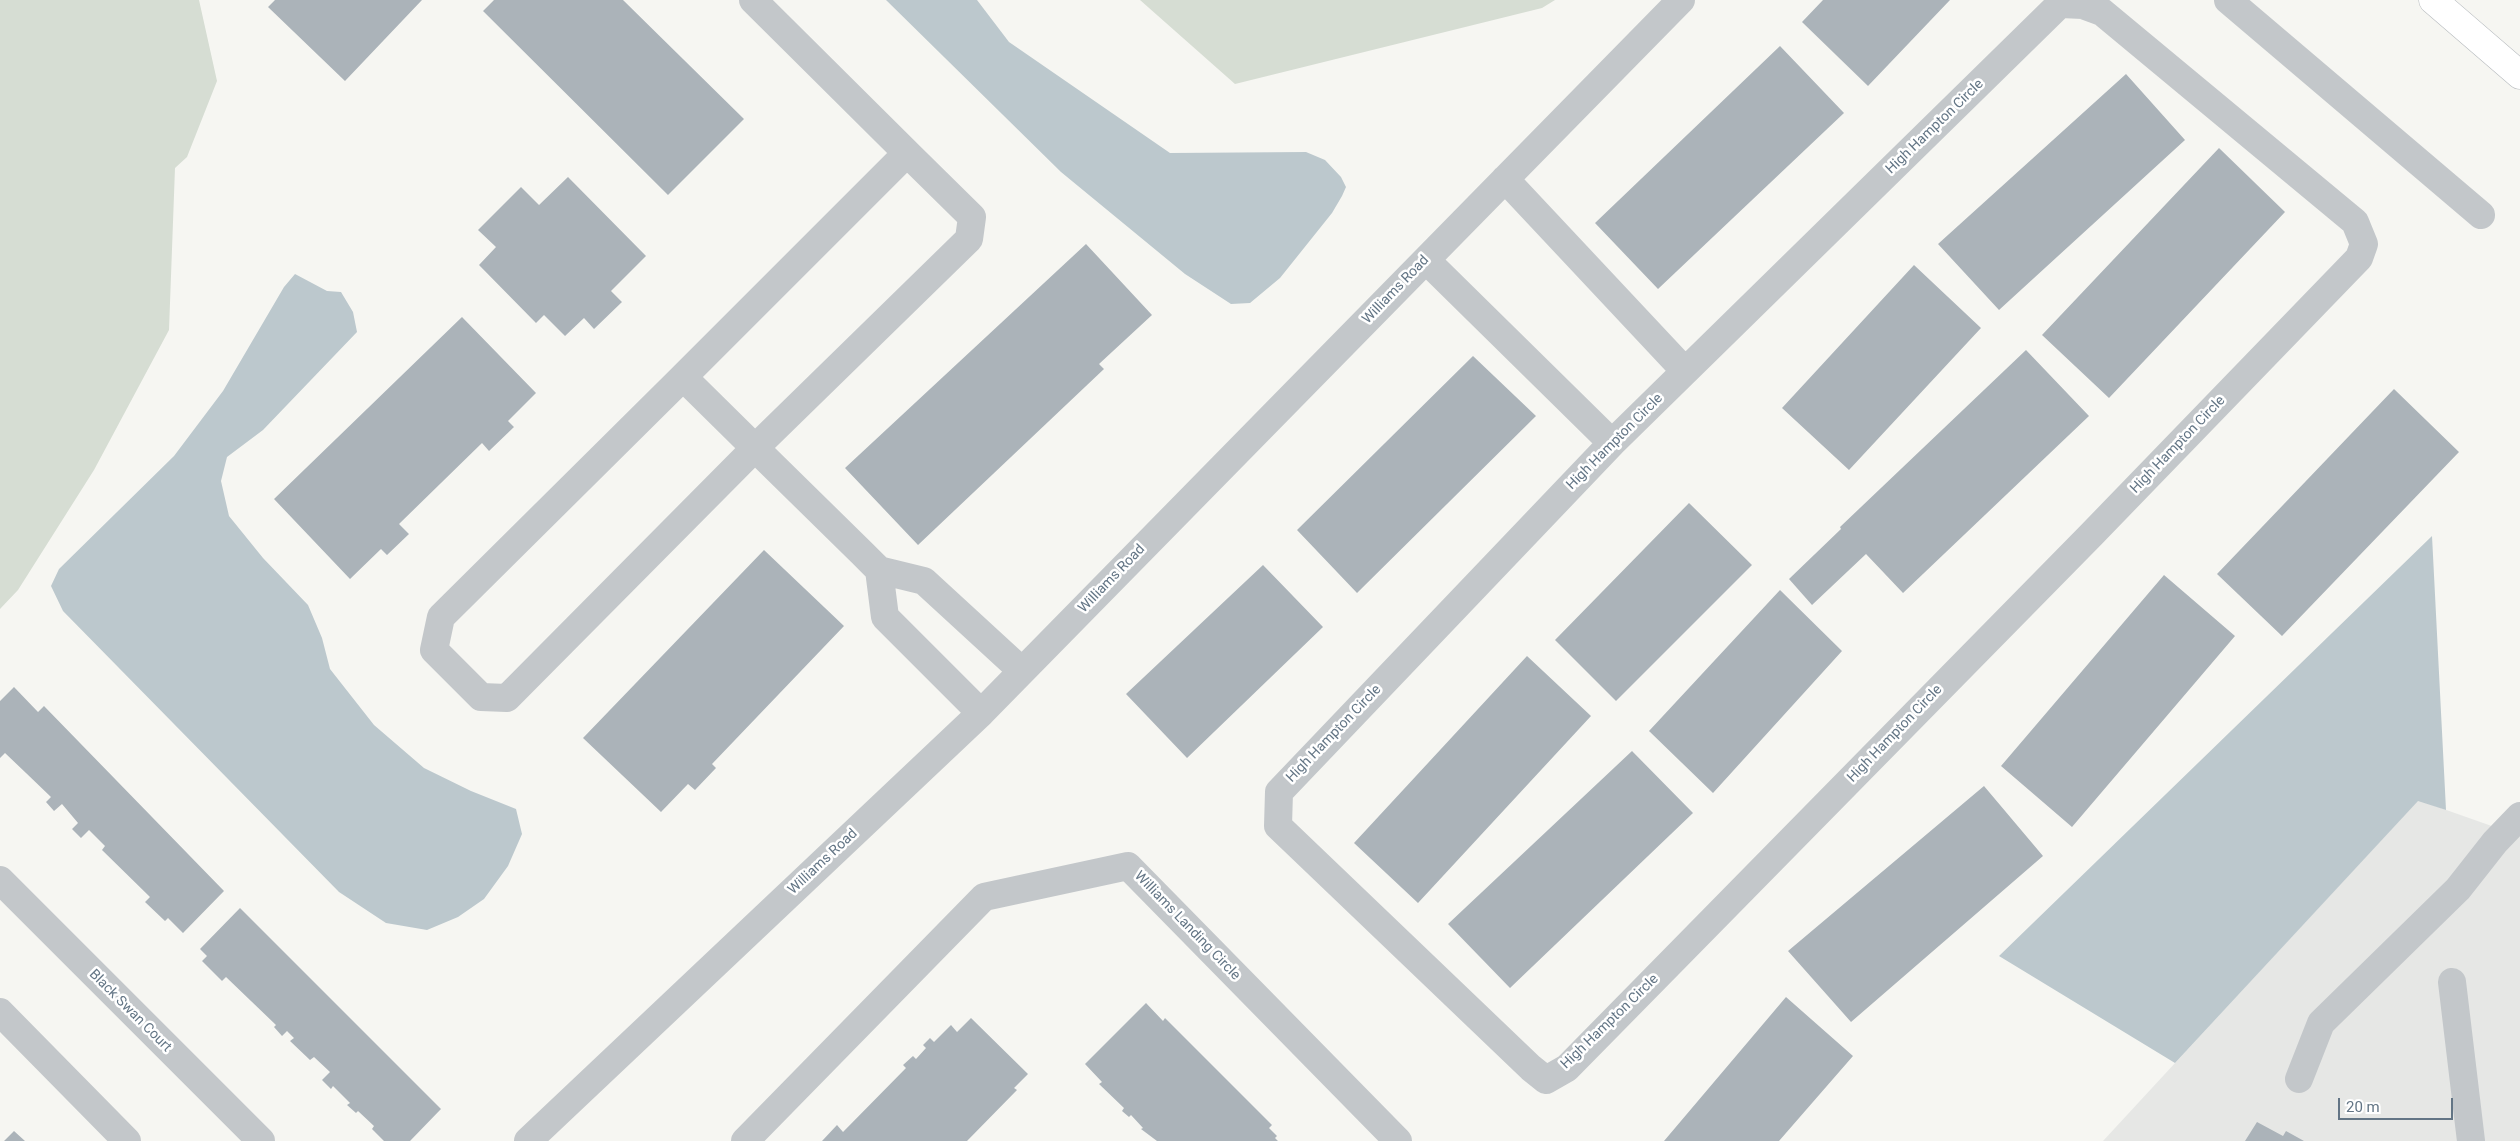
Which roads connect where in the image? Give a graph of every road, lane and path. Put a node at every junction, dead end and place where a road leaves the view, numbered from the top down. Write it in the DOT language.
graph roads {
  1 [pos="753,0"];
  2 [pos="1681,0"];
  3 [pos="2228,0"];
  4 [pos="2433,0"];
  5 [pos="2063,2"];
  6 [pos="2520,74"];
  7 [pos="907,153"];
  8 [pos="1505,179"];
  9 [pos="2481,215"];
  10 [pos="1426,260"];
  11 [pos="1685,371"];
  12 [pos="683,377"];
  13 [pos="1612,443"];
  14 [pos="756,448"];
  15 [pos="879,570"];
  16 [pos="1022,671"];
  17 [pos="981,712"];
  18 [pos="2520,816"];
  19 [pos="0,880"];
  20 [pos="2452,982"];
  21 [pos="0,1012"];
  22 [pos="2299,1079"];
  23 [pos="127,1141"];
  24 [pos="261,1141"];
  25 [pos="528,1141"];
  26 [pos="745,1141"];
  27 [pos="1398,1141"];
  28 [pos="2471,1141"];
  1 -- 7 [label="street"];
  2 -- 8 [label="street, Williams Road"];
  3 -- 9 [label="street"];
  4 -- 6 [label="main road"];
  5 -- 11 [label="street, High Hampton Circle"];
  5 -- 13 [label="street, High Hampton Circle"];
  7 -- 12 [label="street"];
  7 -- 14 [label="street"];
  8 -- 10 [label="street, Williams Road"];
  8 -- 11 [label="street"];
  10 -- 13 [label="street"];
  10 -- 16 [label="street, Williams Road"];
  11 -- 13 [label="street, High Hampton Circle"];
  12 -- 14 [label="street"];
  12 -- 14 [label="street"];
  14 -- 15 [label="street"];
  15 -- 16 [label="street"];
  15 -- 17 [label="street"];
  16 -- 17 [label="street, Williams Road"];
  17 -- 25 [label="street, Williams Road"];
  18 -- 22 [label="street"];
  19 -- 24 [label="street, Black Swan Court"];
  20 -- 28 [label="street"];
  21 -- 23 [label="street"];
  26 -- 27 [label="street, Williams Landing Circle"];
}
